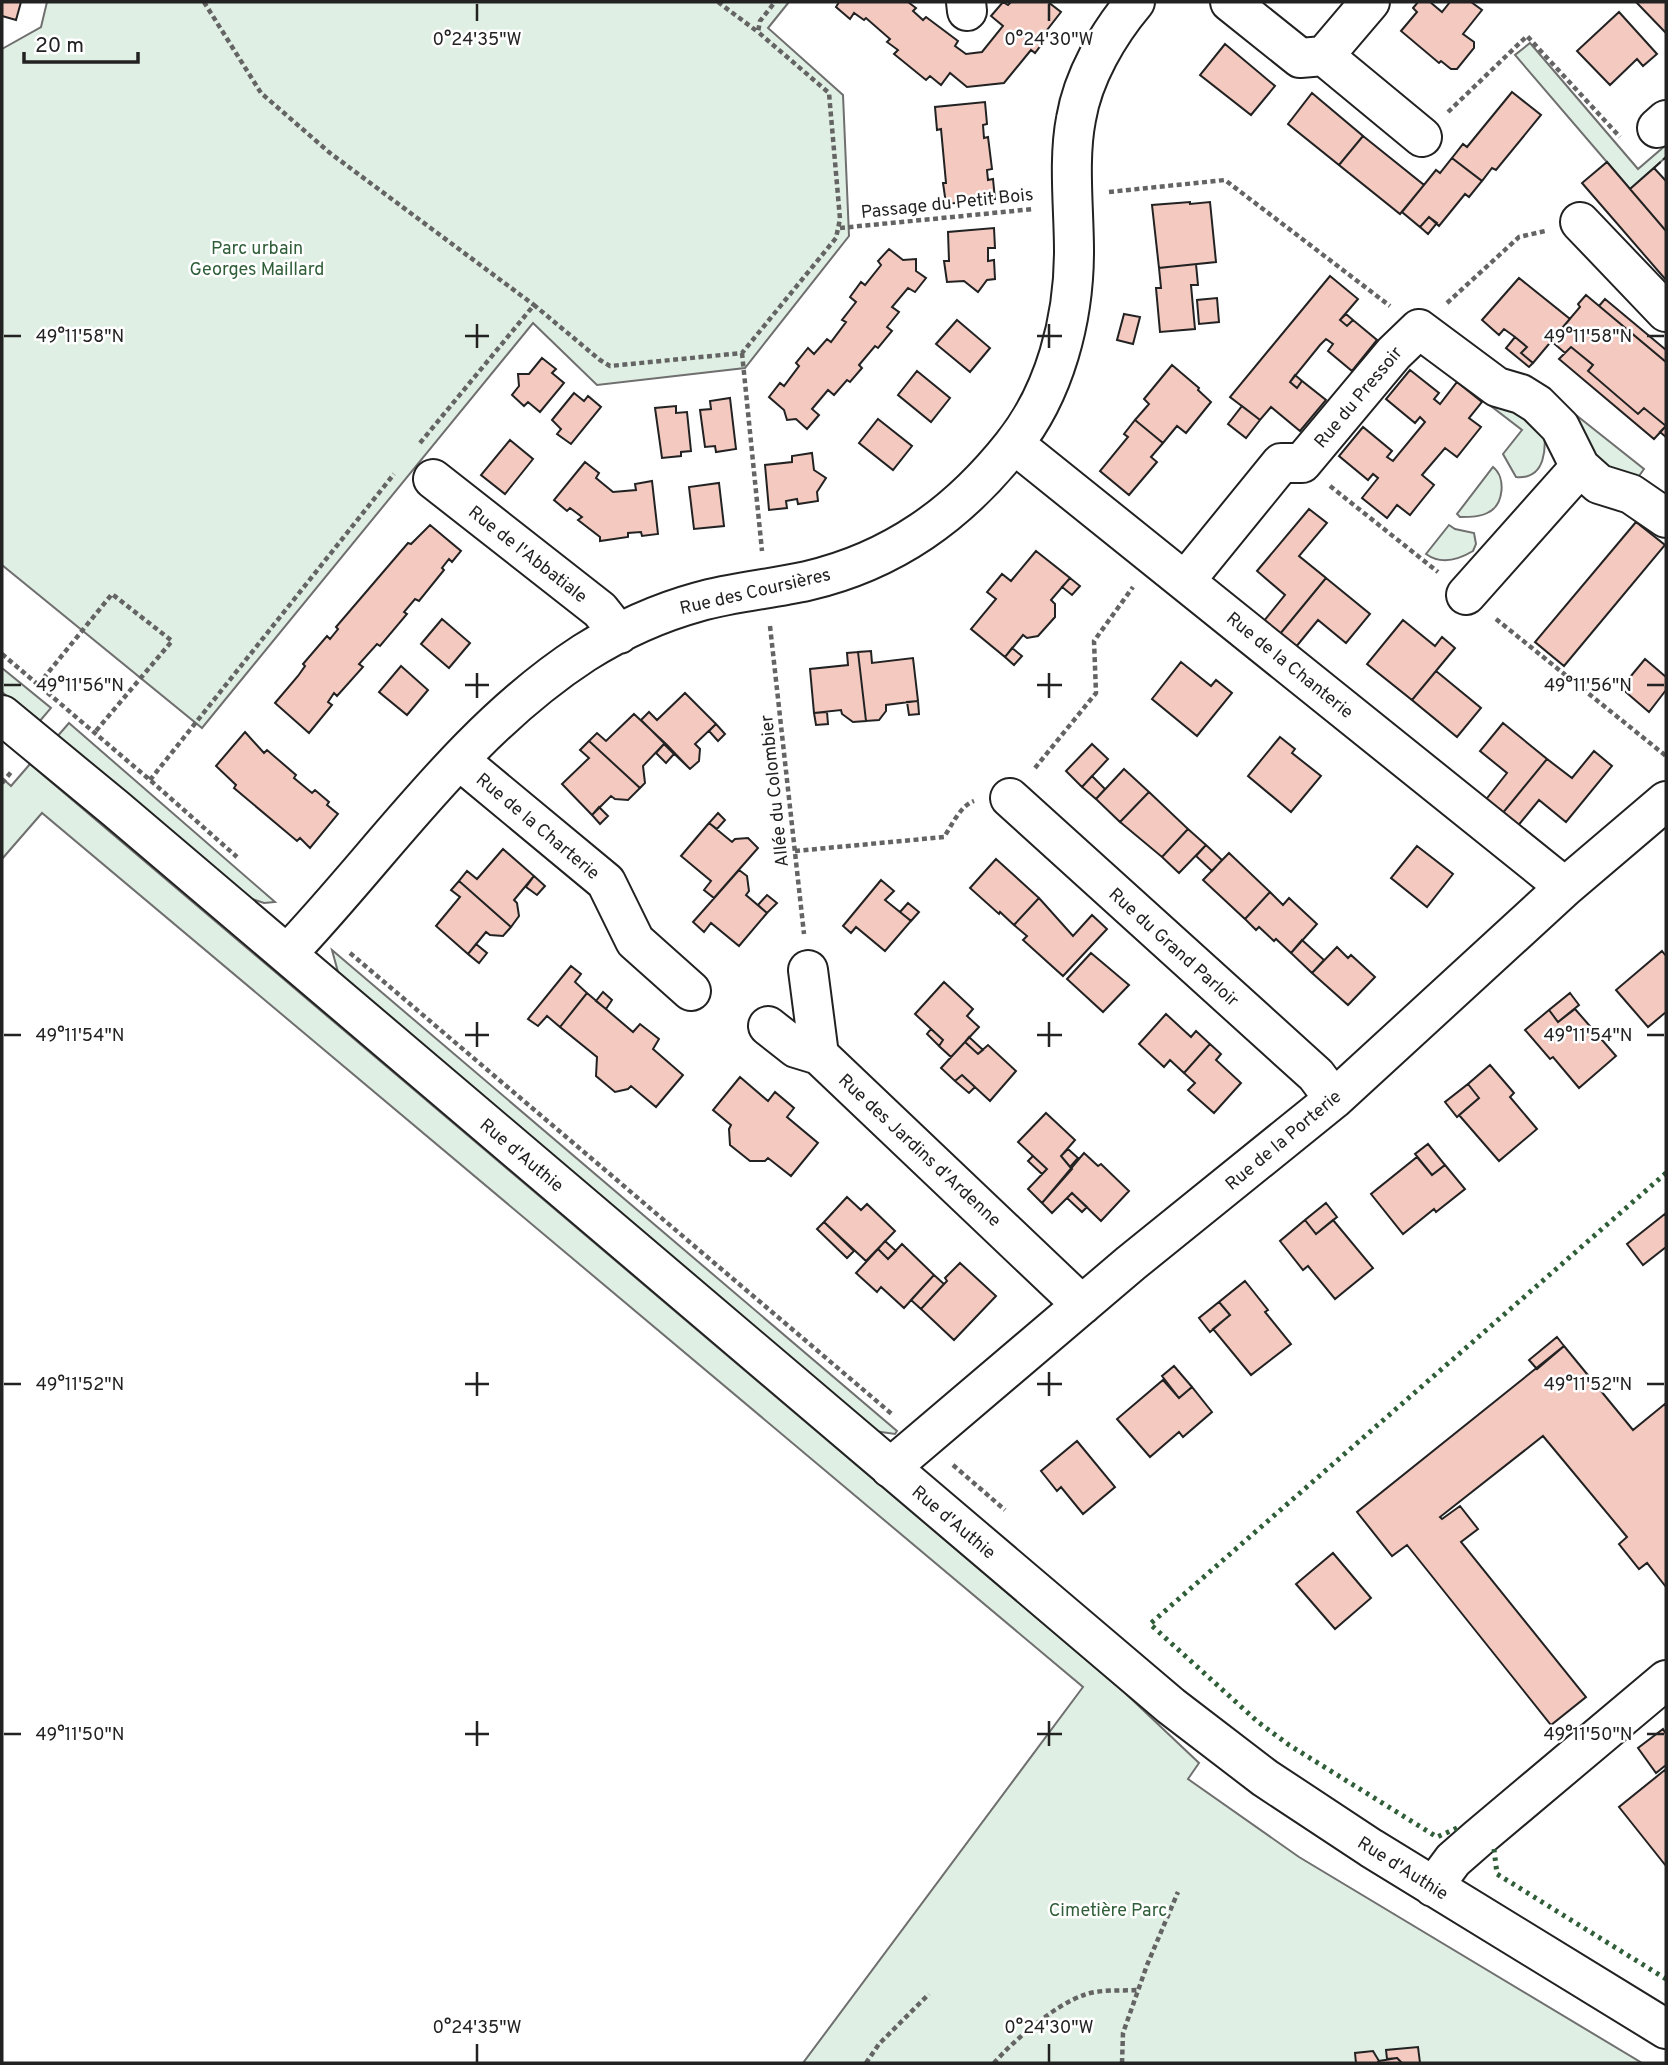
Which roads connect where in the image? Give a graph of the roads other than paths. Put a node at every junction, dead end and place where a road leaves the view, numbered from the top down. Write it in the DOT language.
graph roads {
  1 [pos="1135,2"];
  2 [pos="1230,2"];
  3 [pos="1370,2"];
  4 [pos="1324,56"];
  5 [pos="1422,137"];
  6 [pos="1580,222"];
  7 [pos="1666,312"];
  8 [pos="1014,444"];
  9 [pos="416,465"];
  10 [pos="1580,467"];
  11 [pos="1666,518"];
  12 [pos="1185,582"];
  13 [pos="1466,595"];
  14 [pos="619,634"];
  15 [pos="2,715"];
  16 [pos="459,760"];
  17 [pos="1010,799"];
  18 [pos="1666,801"];
  19 [pos="1565,887"];
  20 [pos="287,954"];
  21 [pos="808,970"];
  22 [pos="691,991"];
  23 [pos="768,1026"];
  24 [pos="820,1055"];
  25 [pos="1334,1099"];
  26 [pos="1082,1305"];
  27 [pos="890,1468"];
  28 [pos="1666,1680"];
  29 [pos="1433,1887"];
  30 [pos="1666,2029"];
  1 -- 8 [label="street, Rue des Coursières"];
  2 -- 4 [label="street"];
  3 -- 4 [label="street"];
  4 -- 5 [label="street"];
  6 -- 7 [label="street"];
  8 -- 12 [label="street, Rue de la Chanterie"];
  8 -- 14 [label="street, Rue des Coursières"];
  9 -- 14 [label="street, Rue de l'Abbatiale"];
  10 -- 11 [label="street"];
  10 -- 12 [label="street, Rue du Pressoir"];
  10 -- 13 [label="street"];
  12 -- 19 [label="street, Rue de la Chanterie"];
  14 -- 16 [label="street, Rue des Coursières"];
  15 -- 20 [label="street, Rue d'Authie"];
  16 -- 20 [label="street, Rue des Coursières"];
  16 -- 22 [label="street, Rue de la Charterie"];
  17 -- 25 [label="street, Rue du Grand Parloir"];
  18 -- 19 [label="street, Rue de la Porterie"];
  19 -- 25 [label="street, Rue de la Porterie"];
  20 -- 27 [label="street, Rue d'Authie"];
  21 -- 24 [label="street"];
  23 -- 24 [label="street"];
  24 -- 26 [label="street, Rue des Jardins d'Ardenne"];
  25 -- 26 [label="street, Rue de la Porterie"];
  26 -- 27 [label="street, Rue de la Porterie"];
  27 -- 29 [label="street, Rue d'Authie"];
  28 -- 29 [label="street"];
  29 -- 30 [label="street, Rue d'Authie"];
}
